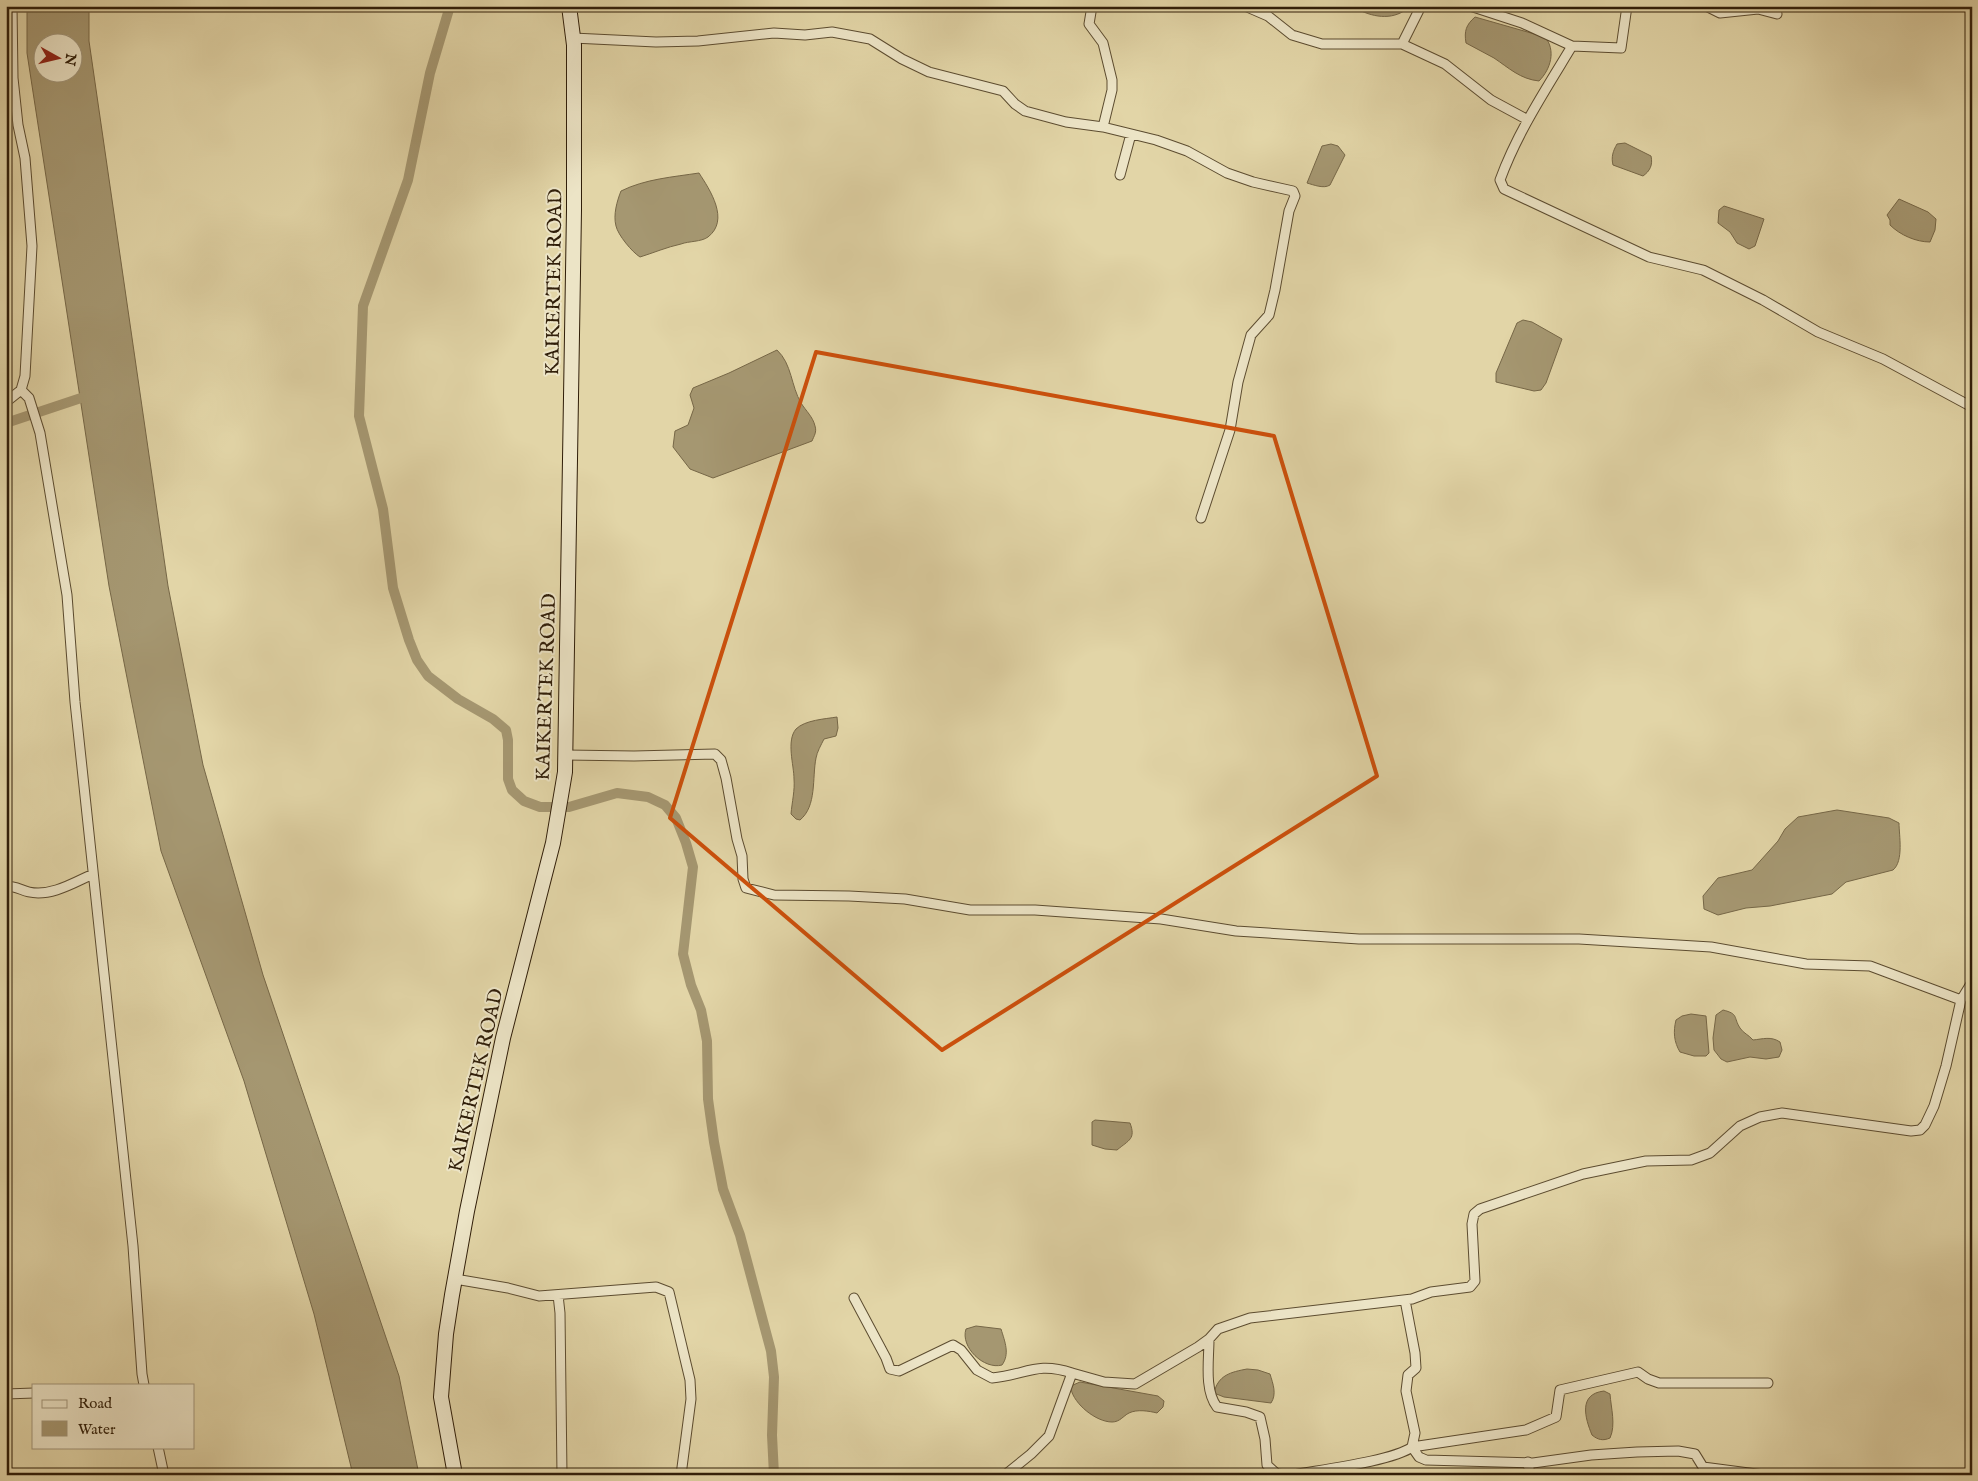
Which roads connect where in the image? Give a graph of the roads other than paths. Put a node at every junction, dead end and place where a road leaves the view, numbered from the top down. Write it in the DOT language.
graph roads {
  1 [pos="12,6"];
  2 [pos="569,6"];
  3 [pos="1092,6"];
  4 [pos="1245,6"];
  5 [pos="1421,6"];
  6 [pos="1470,6"];
  7 [pos="1627,6"];
  8 [pos="1706,6"];
  9 [pos="1777,14"];
  10 [pos="573,38"];
  11 [pos="1402,44"];
  12 [pos="1572,46"];
  13 [pos="1528,120"];
  14 [pos="1103,127"];
  15 [pos="1131,134"];
  16 [pos="1120,175"];
  17 [pos="21,390"];
  18 [pos="6,402"];
  19 [pos="1972,407"];
  20 [pos="1202,518"];
  21 [pos="566,755"];
  22 [pos="93,874"];
  23 [pos="6,886"];
  24 [pos="1972,982"];
  25 [pos="1961,1000"];
  26 [pos="455,1279"];
  27 [pos="558,1295"];
  28 [pos="854,1298"];
  29 [pos="1405,1300"];
  30 [pos="1209,1339"];
  31 [pos="1072,1373"];
  32 [pos="1768,1383"];
  33 [pos="144,1384"];
  34 [pos="32,1393"];
  35 [pos="6,1394"];
  36 [pos="1412,1447"];
  37 [pos="158,1448"];
  38 [pos="1528,1462"];
  39 [pos="1332,1471"];
  40 [pos="164,1475"];
  41 [pos="454,1475"];
  42 [pos="562,1475"];
  43 [pos="681,1475"];
  44 [pos="1005,1475"];
  45 [pos="1286,1475"];
  46 [pos="1293,1475"];
  47 [pos="1530,1475"];
  48 [pos="1764,1475"];
  1 -- 17 [label="street"];
  2 -- 10 [label="main road, KAIKERTEK ROAD"];
  3 -- 14 [label="street"];
  4 -- 11 [label="street"];
  5 -- 11 [label="street"];
  6 -- 12 [label="street"];
  7 -- 12 [label="street"];
  8 -- 9 [label="street"];
  10 -- 14 [label="street"];
  10 -- 21 [label="main road, KAIKERTEK ROAD"];
  11 -- 13 [label="street"];
  12 -- 13 [label="street"];
  13 -- 19 [label="street"];
  14 -- 15 [label="street"];
  15 -- 16 [label="street"];
  15 -- 20 [label="street"];
  17 -- 18 [label="street"];
  17 -- 22 [label="street"];
  21 -- 25 [label="street"];
  21 -- 26 [label="main road, KAIKERTEK ROAD"];
  22 -- 23 [label="street"];
  22 -- 33 [label="street"];
  24 -- 25 [label="street"];
  25 -- 29 [label="street"];
  26 -- 27 [label="street"];
  26 -- 41 [label="main road, KAIKERTEK ROAD"];
  27 -- 42 [label="street"];
  27 -- 43 [label="street"];
  28 -- 31 [label="street"];
  29 -- 30 [label="street"];
  29 -- 36 [label="street"];
  30 -- 31 [label="street"];
  30 -- 45 [label="street"];
  31 -- 44 [label="street"];
  32 -- 36 [label="street"];
  34 -- 35 [label="street"];
  36 -- 38 [label="street"];
  36 -- 39 [label="street"];
  37 -- 40 [label="street"];
  38 -- 47 [label="street"];
  38 -- 48 [label="street"];
  39 -- 46 [label="street"];
}
